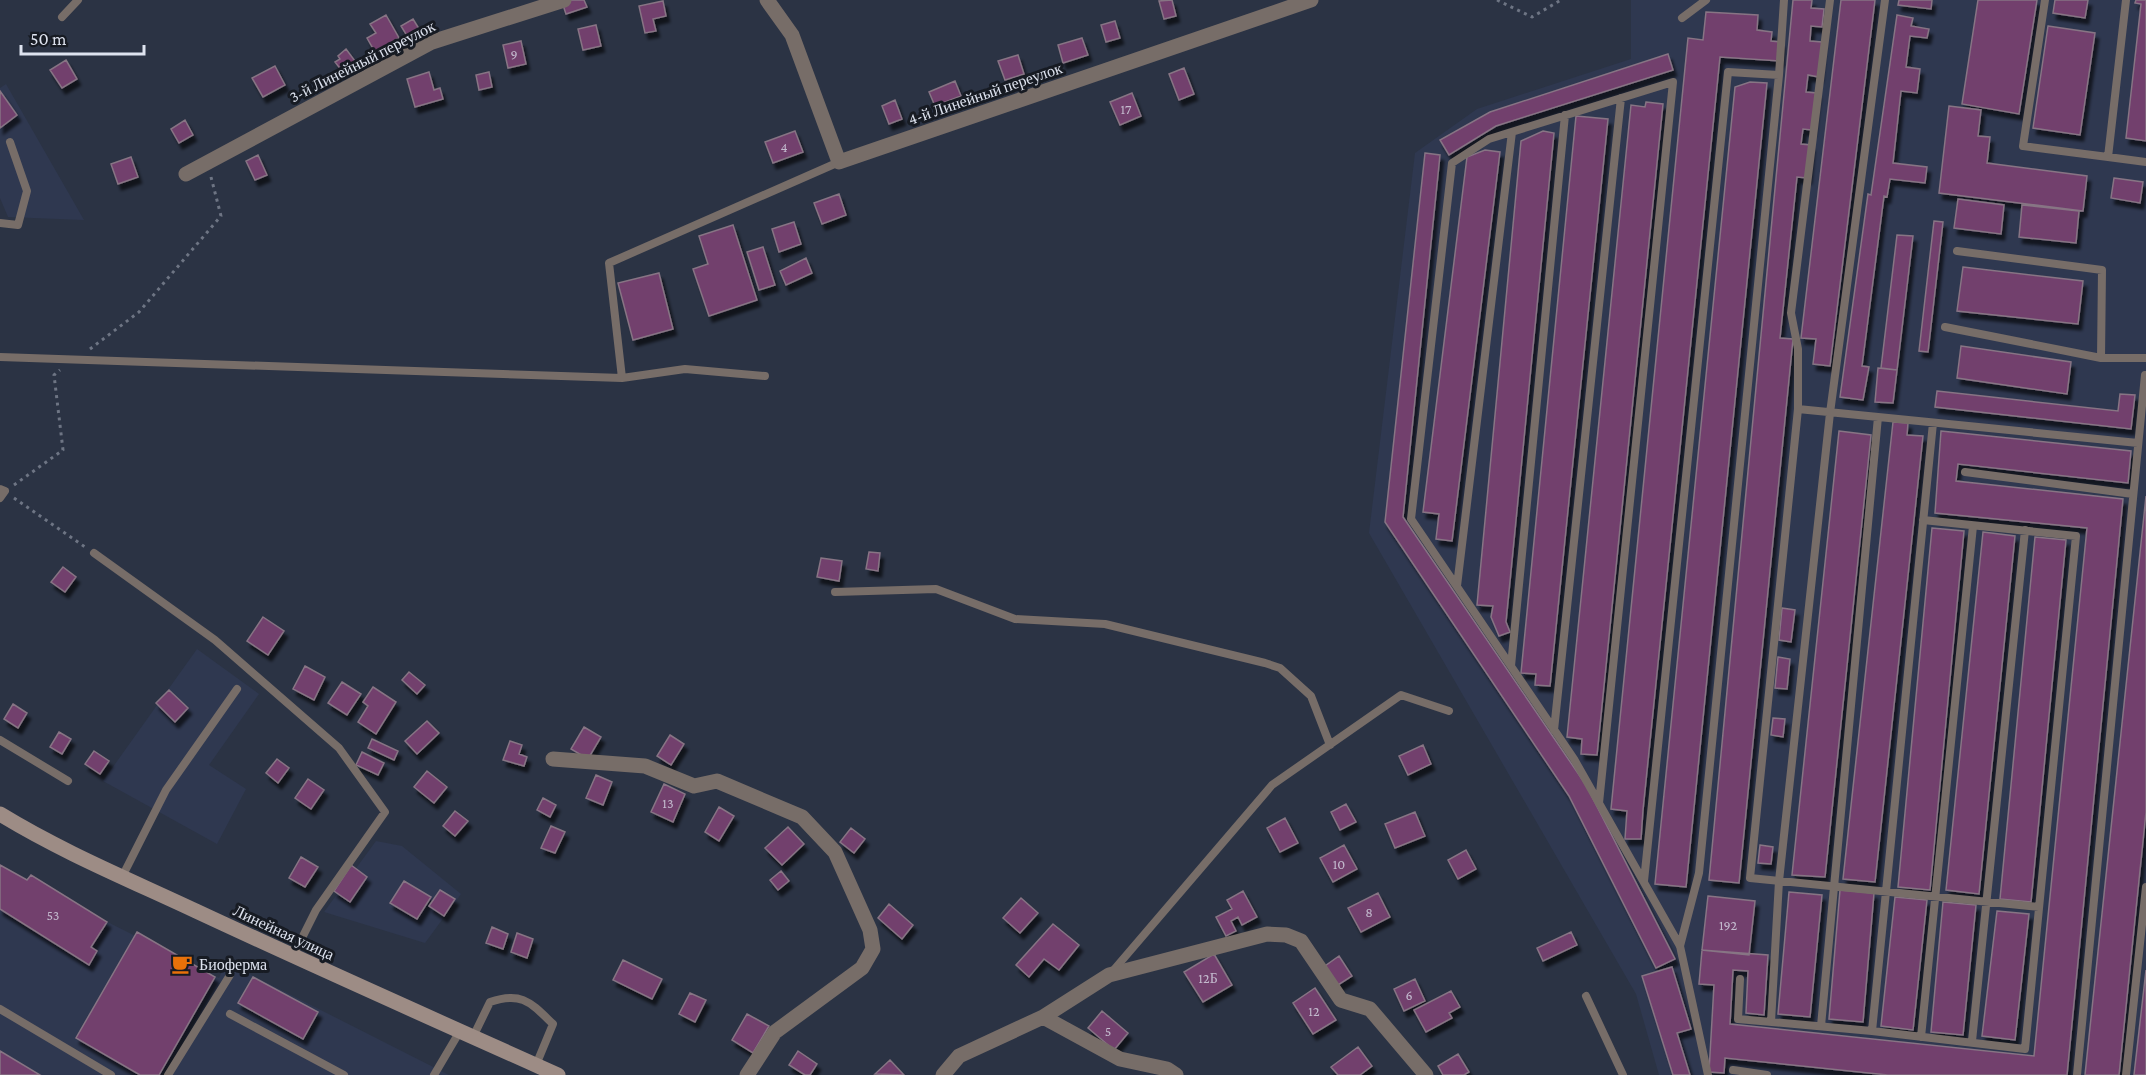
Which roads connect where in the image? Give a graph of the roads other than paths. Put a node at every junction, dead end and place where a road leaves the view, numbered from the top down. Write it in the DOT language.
graph roads {
  1 [pos="78,0"];
  2 [pos="564,0"];
  3 [pos="767,0"];
  4 [pos="1311,0"];
  5 [pos="1706,0"];
  6 [pos="1784,0"];
  7 [pos="1830,0"];
  8 [pos="1886,0"];
  9 [pos="2045,0"];
  10 [pos="2126,0"];
  11 [pos="62,17"];
  12 [pos="1682,18"];
  13 [pos="1779,75"];
  14 [pos="1621,98"];
  15 [pos="1565,115"];
  16 [pos="1512,132"];
  17 [pos="10,142"];
  18 [pos="2108,157"];
  19 [pos="839,162"];
  20 [pos="2146,162"];
  21 [pos="186,174"];
  22 [pos="0,223"];
  23 [pos="1957,251"];
  24 [pos="1945,327"];
  25 [pos="0,357"];
  26 [pos="2102,358"];
  27 [pos="2146,358"];
  28 [pos="2145,375"];
  29 [pos="765,376"];
  30 [pos="622,378"];
  31 [pos="1798,410"];
  32 [pos="1830,412"];
  33 [pos="1878,417"];
  34 [pos="1933,423"];
  35 [pos="2138,443"];
  36 [pos="1965,472"];
  37 [pos="0,489"];
  38 [pos="2133,494"];
  39 [pos="0,498"];
  40 [pos="1923,520"];
  41 [pos="1973,526"];
  42 [pos="2025,530"];
  43 [pos="94,553"];
  44 [pos="1457,586"];
  45 [pos="835,592"];
  46 [pos="1511,666"];
  47 [pos="237,689"];
  48 [pos="1449,711"];
  49 [pos="1554,730"];
  50 [pos="0,740"];
  51 [pos="1330,745"];
  52 [pos="553,759"];
  53 [pos="68,781"];
  54 [pos="1599,802"];
  55 [pos="0,814"];
  56 [pos="123,877"];
  57 [pos="1779,881"];
  58 [pos="1644,882"];
  59 [pos="1834,887"];
  60 [pos="2146,887"];
  61 [pos="1886,892"];
  62 [pos="1935,897"];
  63 [pos="1986,902"];
  64 [pos="2039,907"];
  65 [pos="1680,946"];
  66 [pos="293,956"];
  67 [pos="230,975"];
  68 [pos="1109,975"];
  69 [pos="1740,979"];
  70 [pos="1586,996"];
  71 [pos="0,1009"];
  72 [pos="230,1014"];
  73 [pos="1043,1017"];
  74 [pos="1771,1022"];
  75 [pos="1821,1026"];
  76 [pos="1872,1031"];
  77 [pos="467,1034"];
  78 [pos="1921,1037"];
  79 [pos="1972,1041"];
  80 [pos="536,1065"];
  81 [pos="1733,1070"];
  82 [pos="111,1075"];
  83 [pos="168,1075"];
  84 [pos="344,1075"];
  85 [pos="434,1075"];
  86 [pos="558,1075"];
  87 [pos="747,1075"];
  88 [pos="943,1075"];
  89 [pos="1176,1075"];
  90 [pos="1426,1075"];
  91 [pos="1623,1075"];
  92 [pos="1708,1075"];
  93 [pos="1767,1075"];
  94 [pos="2076,1075"];
  95 [pos="2126,1075"];
  1 -- 11 [label="lane"];
  2 -- 21 [label="street, 3-й Линейный переулок"];
  3 -- 19 [label="street"];
  4 -- 19 [label="street, 4-й Линейный переулок"];
  5 -- 12 [label="lane"];
  6 -- 13 [label="lane"];
  7 -- 31 [label="lane"];
  8 -- 32 [label="lane"];
  9 -- 18 [label="lane"];
  10 -- 18 [label="lane"];
  13 -- 58 [label="lane"];
  13 -- 65 [label="lane"];
  14 -- 15 [label="lane"];
  14 -- 49 [label="lane"];
  14 -- 54 [label="lane"];
  15 -- 16 [label="lane"];
  15 -- 46 [label="lane"];
  16 -- 44 [label="lane"];
  16 -- 44 [label="lane"];
  17 -- 22 [label="lane"];
  18 -- 20 [label="lane"];
  19 -- 30 [label="lane"];
  23 -- 26 [label="lane"];
  24 -- 26 [label="lane"];
  25 -- 30 [label="lane"];
  26 -- 27 [label="lane"];
  28 -- 35 [label="lane"];
  29 -- 30 [label="lane"];
  31 -- 32 [label="lane"];
  31 -- 57 [label="lane"];
  32 -- 33 [label="lane"];
  32 -- 57 [label="lane"];
  33 -- 34 [label="lane"];
  33 -- 59 [label="lane"];
  34 -- 35 [label="lane"];
  34 -- 40 [label="lane"];
  35 -- 38 [label="lane"];
  36 -- 38 [label="lane"];
  37 -- 39 [label="lane"];
  38 -- 94 [label="lane"];
  40 -- 41 [label="lane"];
  40 -- 61 [label="lane"];
  41 -- 42 [label="lane"];
  41 -- 62 [label="lane"];
  42 -- 63 [label="lane"];
  42 -- 64 [label="lane"];
  43 -- 66 [label="lane"];
  44 -- 46 [label="lane"];
  45 -- 51 [label="lane"];
  46 -- 49 [label="lane"];
  47 -- 56 [label="lane"];
  48 -- 51 [label="lane"];
  49 -- 54 [label="lane"];
  50 -- 53 [label="lane"];
  51 -- 68 [label="lane"];
  52 -- 87 [label="street"];
  54 -- 58 [label="lane"];
  55 -- 56 [label="street, Линейная улица"];
  56 -- 66 [label="street, Линейная улица"];
  57 -- 59 [label="lane"];
  57 -- 74 [label="lane"];
  58 -- 65 [label="lane"];
  59 -- 61 [label="lane"];
  59 -- 75 [label="lane"];
  60 -- 95 [label="lane"];
  61 -- 62 [label="lane"];
  61 -- 76 [label="lane"];
  62 -- 63 [label="lane"];
  62 -- 78 [label="lane"];
  63 -- 64 [label="lane"];
  63 -- 79 [label="lane"];
  64 -- 79 [label="lane"];
  65 -- 92 [label="lane"];
  66 -- 77 [label="street, Линейная улица"];
  67 -- 83 [label="lane"];
  68 -- 73 [label="street"];
  68 -- 90 [label="street"];
  69 -- 74 [label="lane"];
  70 -- 91 [label="lane"];
  71 -- 82 [label="lane"];
  72 -- 84 [label="lane"];
  73 -- 88 [label="street"];
  73 -- 89 [label="street"];
  74 -- 75 [label="lane"];
  75 -- 76 [label="lane"];
  76 -- 78 [label="lane"];
  77 -- 80 [label="street, Линейная улица"];
  77 -- 80 [label="lane"];
  77 -- 85 [label="lane"];
  78 -- 79 [label="lane"];
  80 -- 86 [label="street, Линейная улица"];
  81 -- 93 [label="lane"];
}
